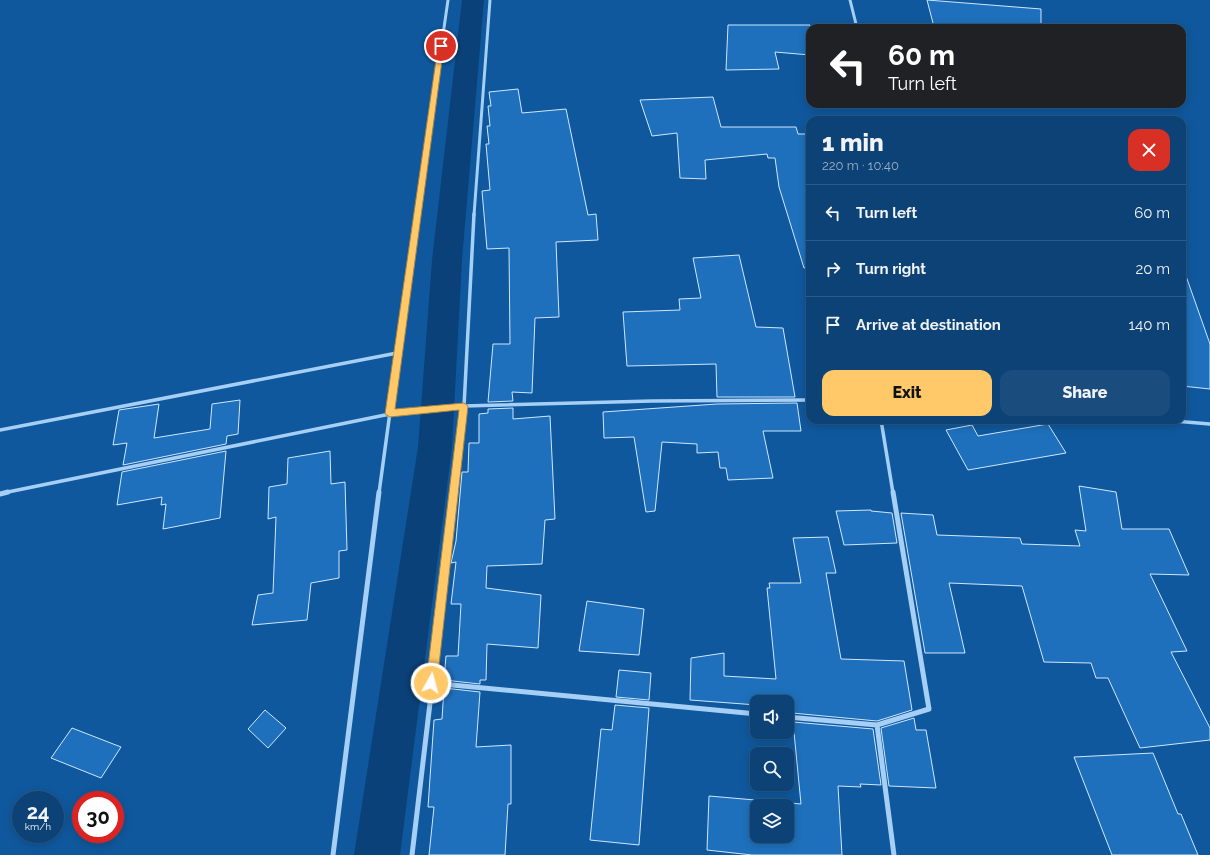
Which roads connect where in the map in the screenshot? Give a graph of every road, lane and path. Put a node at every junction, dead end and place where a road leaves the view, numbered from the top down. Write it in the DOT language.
graph roads {
  1 [pos="448,0"];
  2 [pos="490,0"];
  3 [pos="850,0"];
  4 [pos="856,24"];
  5 [pos="397,353"];
  6 [pos="806,400"];
  7 [pos="464,406"];
  8 [pos="390,414"];
  9 [pos="1186,422"];
  10 [pos="882,424"];
  11 [pos="1210,424"];
  12 [pos="0,430"];
  13 [pos="0,494"];
  14 [pos="431,683"];
  15 [pos="750,713"];
  16 [pos="794,718"];
  17 [pos="877,725"];
  18 [pos="334,855"];
  19 [pos="412,855"];
  20 [pos="894,855"];
  1 -- 5 [label="street"];
  2 -- 7 [label="street"];
  3 -- 4 [label="street"];
  5 -- 8 [label="street"];
  5 -- 12 [label="street"];
  6 -- 7 [label="street"];
  7 -- 8 [label="street"];
  7 -- 14 [label="street"];
  8 -- 13 [label="street"];
  8 -- 18 [label="street"];
  9 -- 11 [label="street"];
  10 -- 17 [label="street"];
  14 -- 15 [label="street"];
  14 -- 19 [label="street"];
  16 -- 17 [label="street"];
  17 -- 20 [label="street"];
}
